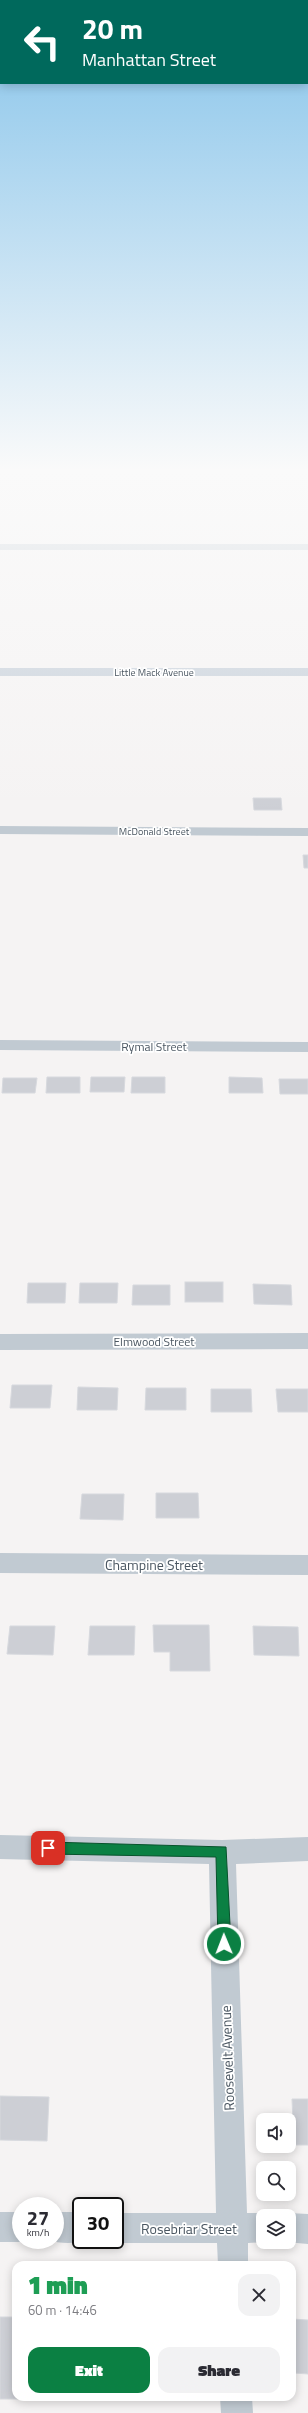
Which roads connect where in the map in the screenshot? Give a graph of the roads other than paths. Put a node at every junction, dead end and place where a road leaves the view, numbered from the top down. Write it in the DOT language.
graph roads {
  1 [pos="0,672"];
  2 [pos="308,672"];
  3 [pos="0,830"];
  4 [pos="308,832"];
  5 [pos="0,1045"];
  6 [pos="308,1047"];
  7 [pos="308,1340"];
  8 [pos="0,1342"];
  9 [pos="0,1564"];
  10 [pos="308,1565"];
  11 [pos="0,1847"];
  12 [pos="308,1849"];
  13 [pos="222,1852"];
  14 [pos="0,2227"];
  15 [pos="12,2227"];
  16 [pos="124,2228"];
  17 [pos="232,2228"];
  18 [pos="256,2228"];
  19 [pos="296,2228"];
  20 [pos="308,2228"];
  21 [pos="233,2261"];
  22 [pos="236,2401"];
  23 [pos="237,2413"];
  1 -- 2 [label="main road, Little Mack Avenue"];
  3 -- 4 [label="street, McDonald Street"];
  5 -- 6 [label="street, Rymal Street"];
  7 -- 8 [label="street, Elmwood Street"];
  9 -- 10 [label="street, Champine Street"];
  11 -- 13 [label="street"];
  12 -- 13 [label="street"];
  13 -- 17 [label="street, Roosevelt Avenue"];
  14 -- 15 [label="street"];
  16 -- 17 [label="street, Rosebriar Street"];
  17 -- 18 [label="street, Rosebriar Street"];
  17 -- 21 [label="street, Roosevelt Avenue"];
  19 -- 20 [label="street"];
  22 -- 23 [label="street"];
}
